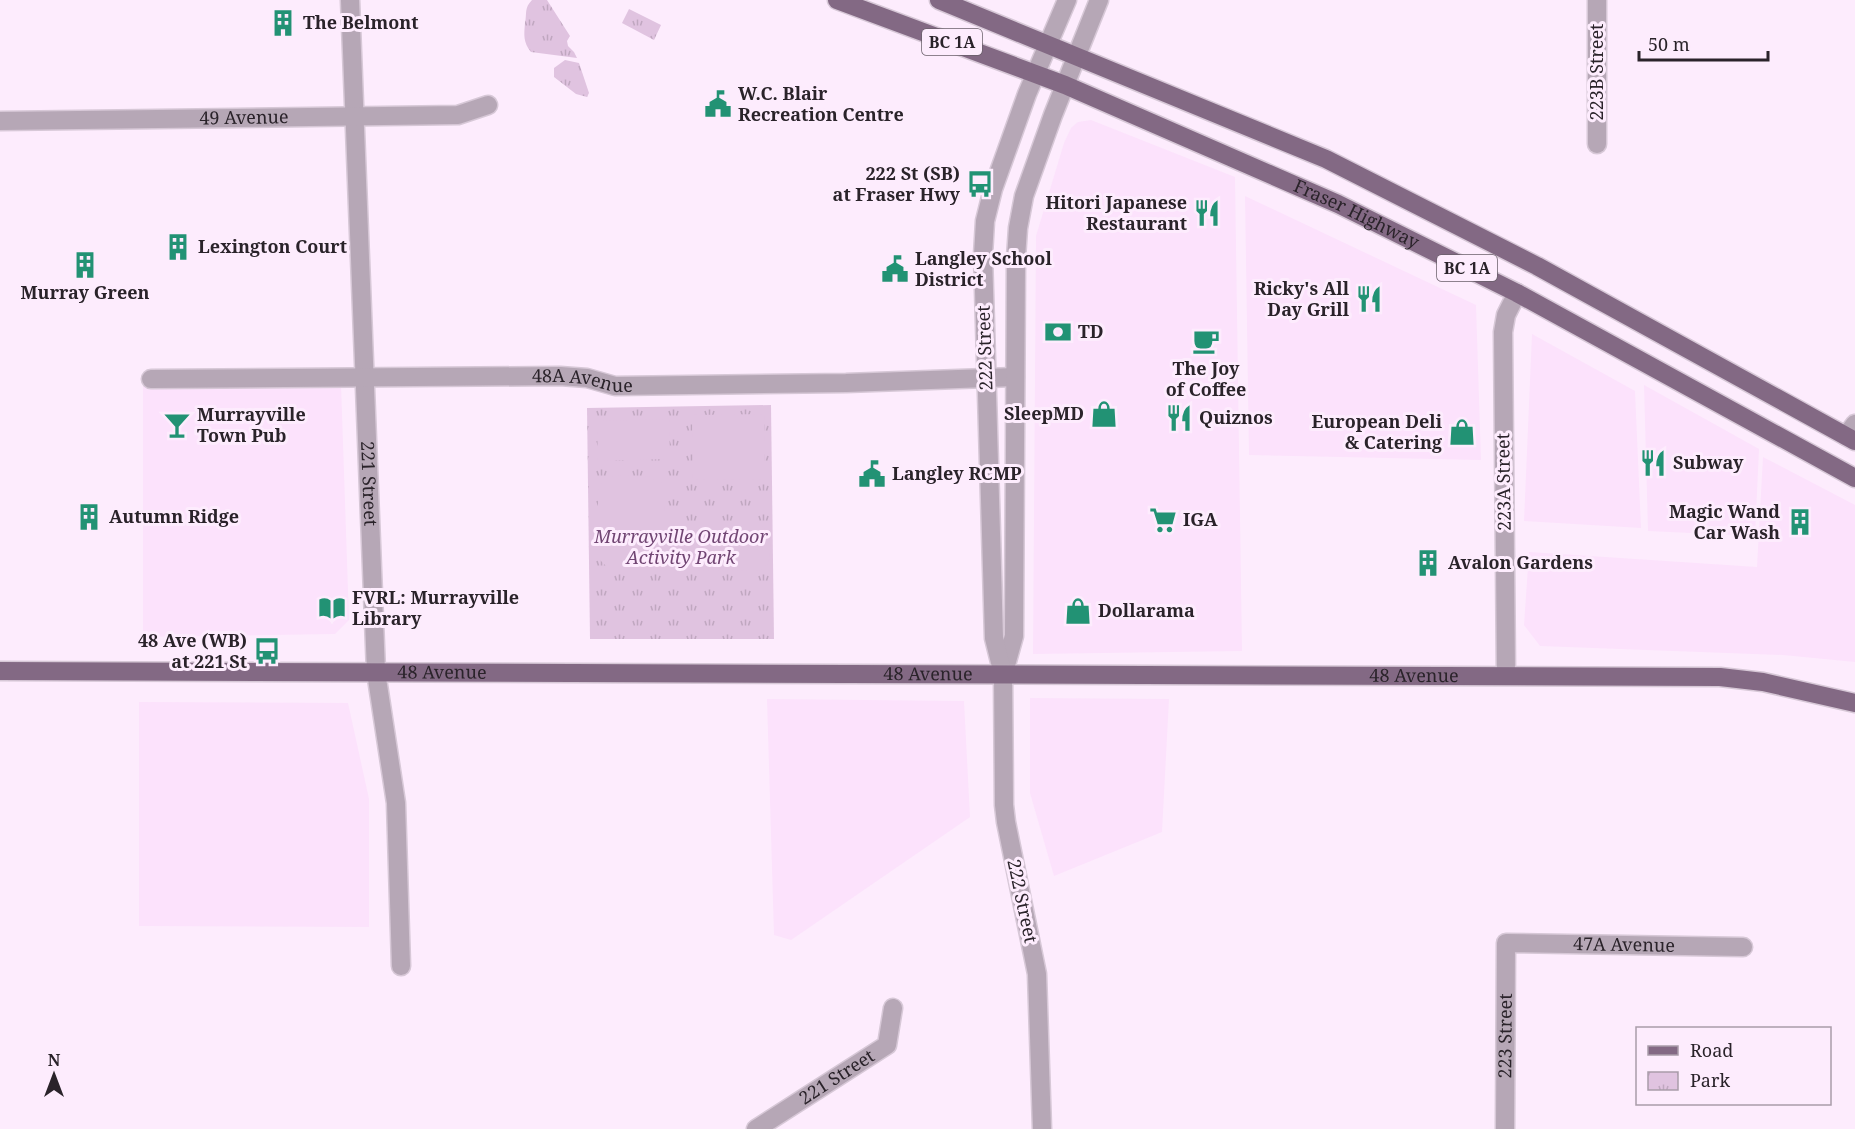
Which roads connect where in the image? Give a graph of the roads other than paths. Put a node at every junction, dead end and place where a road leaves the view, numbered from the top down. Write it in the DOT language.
graph roads {
  1 [pos="350,0"];
  2 [pos="837,0"];
  3 [pos="939,0"];
  4 [pos="1067,0"];
  5 [pos="1099,0"];
  6 [pos="1597,0"];
  7 [pos="1048,45"];
  8 [pos="1076,57"];
  9 [pos="1036,75"];
  10 [pos="1065,85"];
  11 [pos="488,105"];
  12 [pos="354,116"];
  13 [pos="0,121"];
  14 [pos="1597,144"];
  15 [pos="1517,293"];
  16 [pos="986,377"];
  17 [pos="1015,377"];
  18 [pos="365,378"];
  19 [pos="151,379"];
  20 [pos="1852,434"];
  21 [pos="1855,478"];
  22 [pos="0,671"];
  23 [pos="376,672"];
  24 [pos="1003,674"];
  25 [pos="1506,675"];
  26 [pos="1855,703"];
  27 [pos="1506,943"];
  28 [pos="1743,947"];
  29 [pos="401,966"];
  30 [pos="893,1008"];
  31 [pos="756,1129"];
  32 [pos="1042,1129"];
  33 [pos="1505,1129"];
  1 -- 12 [label="street, 221 Street"];
  2 -- 9 [label="main road, Fraser Highway / BC 1A"];
  3 -- 7 [label="main road, Fraser Highway / BC 1A"];
  4 -- 7 [label="street, 222 Street"];
  5 -- 8 [label="street, 222 Street"];
  6 -- 14 [label="street, 223B Street"];
  7 -- 8 [label="main road, Fraser Highway / BC 1A"];
  7 -- 9 [label="street, 222 Street"];
  8 -- 10 [label="street, 222 Street"];
  8 -- 20 [label="main road, Fraser Highway / BC 1A"];
  9 -- 10 [label="main road, Fraser Highway / BC 1A"];
  9 -- 16 [label="street, 222 Street"];
  10 -- 15 [label="main road, Fraser Highway / BC 1A"];
  10 -- 17 [label="street, 222 Street"];
  11 -- 12 [label="street, 49 Avenue"];
  12 -- 13 [label="street, 49 Avenue"];
  12 -- 18 [label="street, 221 Street"];
  15 -- 21 [label="main road, Fraser Highway / BC 1A"];
  15 -- 25 [label="street, 223A Street"];
  16 -- 17 [label="street, 48A Avenue"];
  16 -- 18 [label="street, 48A Avenue"];
  16 -- 24 [label="street, 222 Street"];
  17 -- 24 [label="street, 222 Street"];
  18 -- 19 [label="street, 48A Avenue"];
  18 -- 23 [label="street, 221 Street"];
  22 -- 23 [label="main road, 48 Avenue"];
  23 -- 24 [label="main road, 48 Avenue"];
  23 -- 29 [label="street, 221 Street"];
  24 -- 25 [label="main road, 48 Avenue"];
  24 -- 32 [label="street, 222 Street"];
  25 -- 26 [label="main road, 48 Avenue"];
  27 -- 28 [label="street, 47A Avenue"];
  27 -- 33 [label="street, 223 Street"];
  30 -- 31 [label="street, 221 Street"];
}
